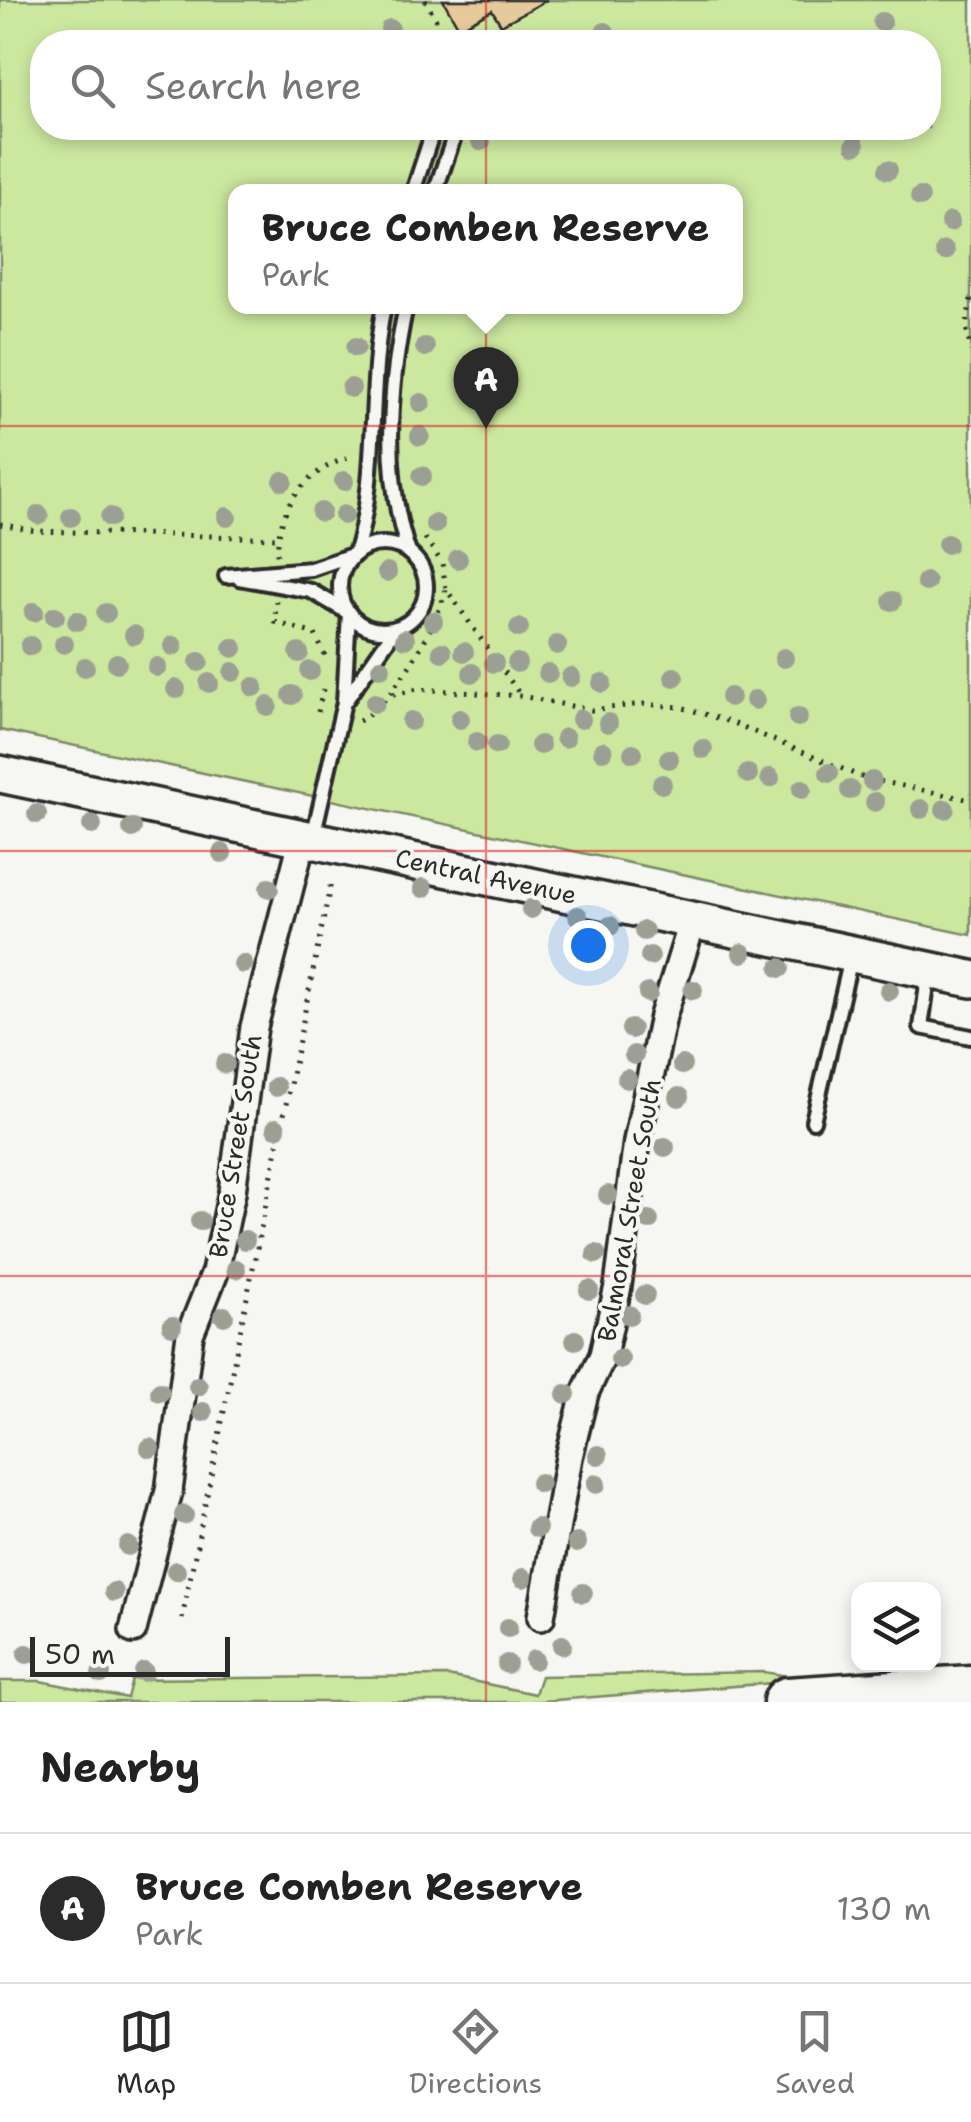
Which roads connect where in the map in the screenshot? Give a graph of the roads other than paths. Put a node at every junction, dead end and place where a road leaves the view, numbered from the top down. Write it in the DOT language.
graph roads {
  1 [pos="430,140"];
  2 [pos="453,140"];
  3 [pos="416,184"];
  4 [pos="438,184"];
  5 [pos="383,314"];
  6 [pos="405,314"];
  7 [pos="409,552"];
  8 [pos="355,554"];
  9 [pos="349,613"];
  10 [pos="396,628"];
  11 [pos="344,702"];
  12 [pos="0,774"];
  13 [pos="308,838"];
  14 [pos="693,920"];
  15 [pos="852,954"];
  16 [pos="929,970"];
  17 [pos="971,979"];
  18 [pos="971,1036"];
  19 [pos="813,1121"];
  20 [pos="541,1617"];
  21 [pos="133,1630"];
  22 [pos="971,1690"];
  23 [pos="788,1702"];
  1 -- 3 [label="lane"];
  2 -- 4 [label="lane"];
  5 -- 8 [label="lane"];
  6 -- 7 [label="lane"];
  7 -- 8 [label="lane"];
  7 -- 10 [label="lane"];
  8 -- 9 [label="lane"];
  8 -- 9 [label="lane"];
  9 -- 10 [label="lane"];
  9 -- 11 [label="lane"];
  10 -- 11 [label="lane"];
  11 -- 13 [label="lane"];
  12 -- 13 [label="main road, Central Avenue"];
  13 -- 14 [label="main road, Central Avenue"];
  13 -- 21 [label="street, Bruce Street South"];
  14 -- 15 [label="main road, Central Avenue"];
  14 -- 20 [label="street, Balmoral Street South"];
  15 -- 16 [label="main road, Central Avenue"];
  15 -- 19 [label="lane"];
  16 -- 17 [label="main road, Central Avenue"];
  16 -- 18 [label="lane"];
  22 -- 23 [label="highway"];
}
